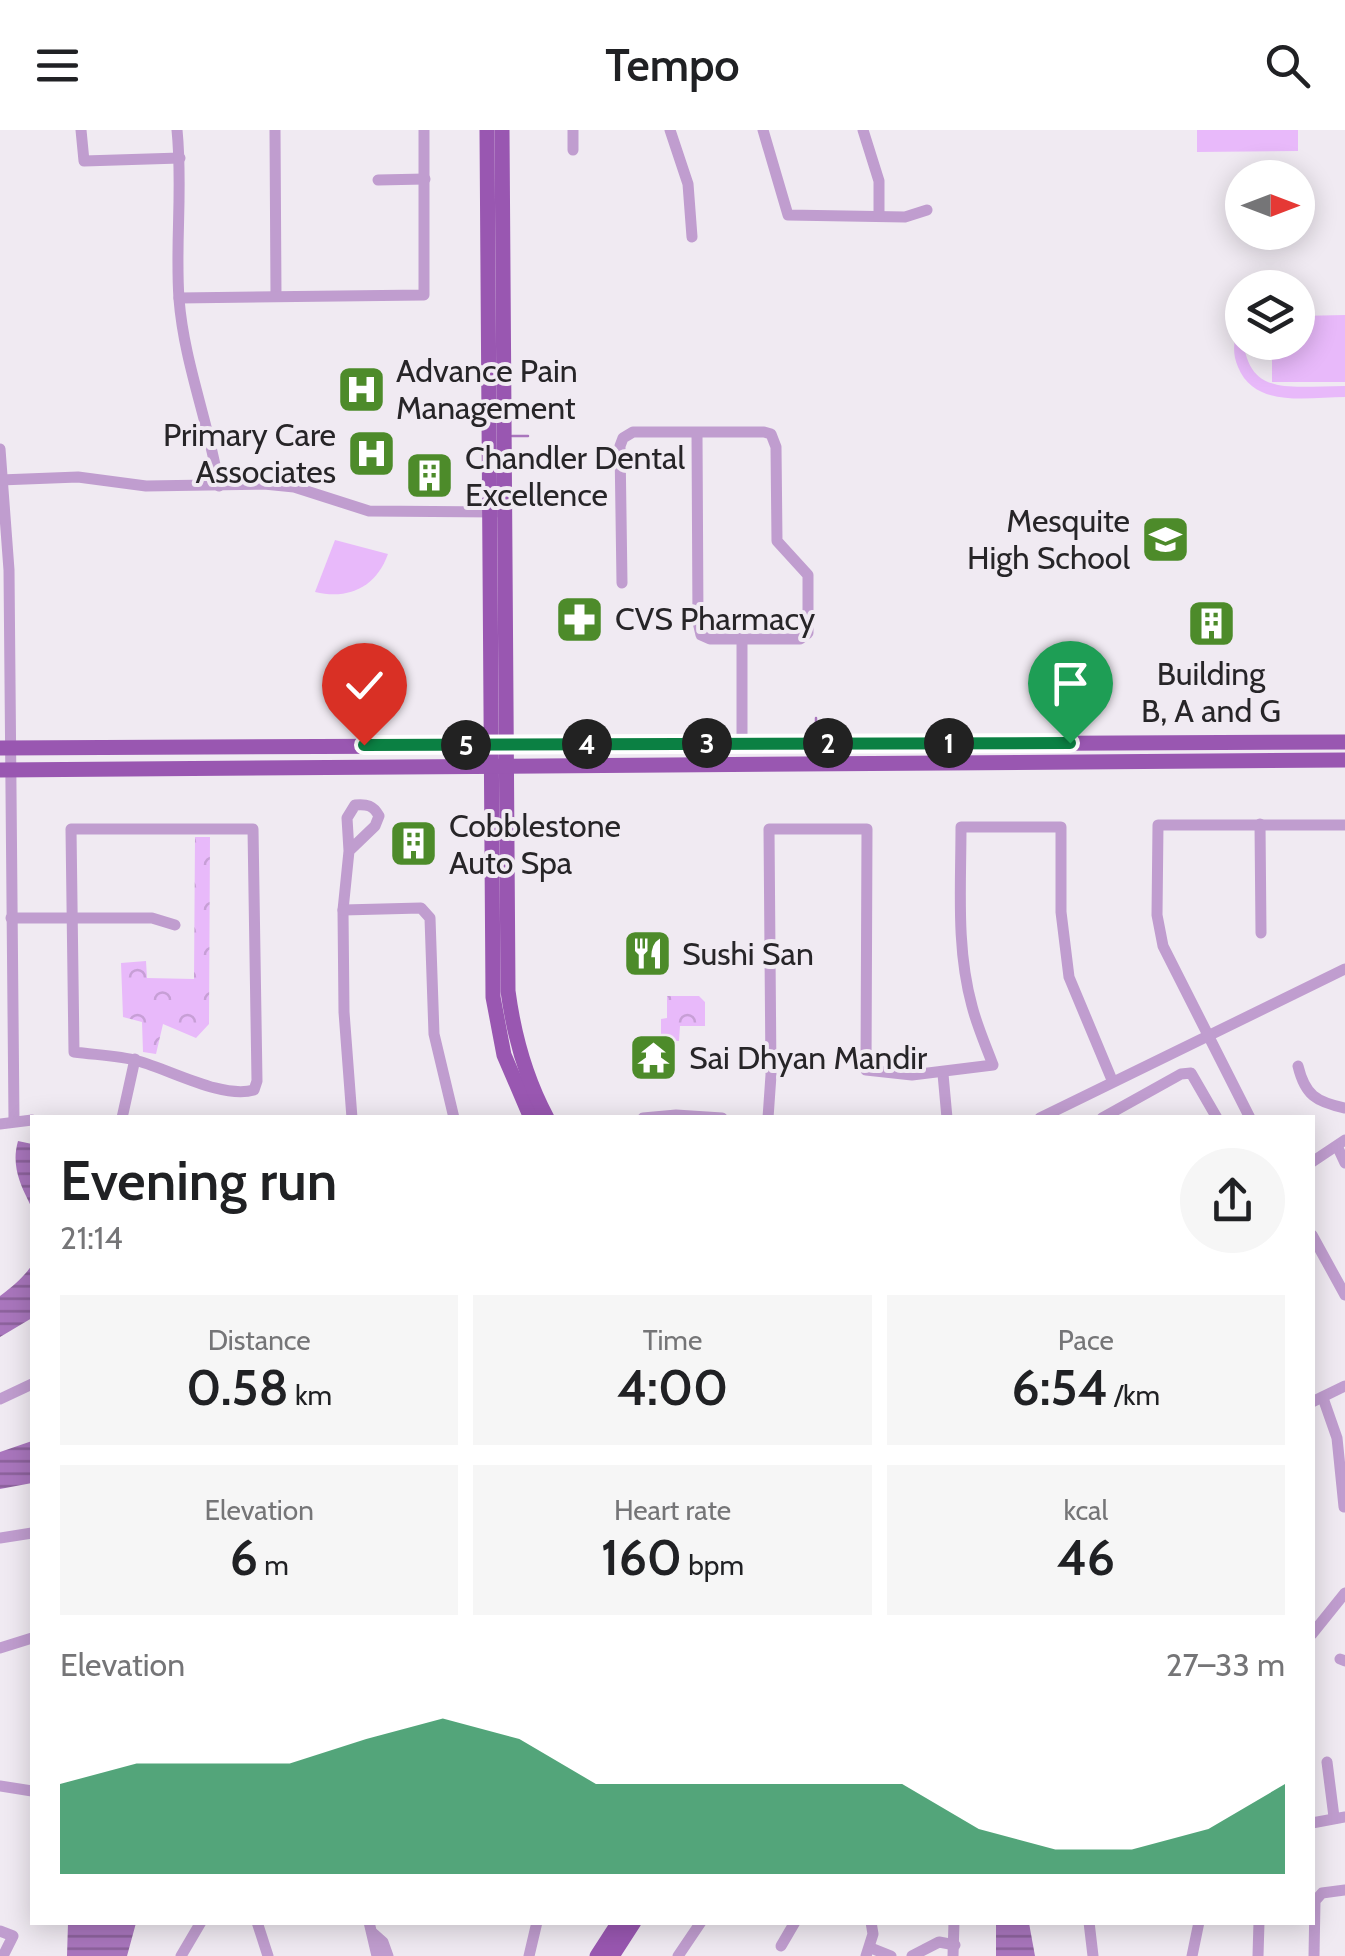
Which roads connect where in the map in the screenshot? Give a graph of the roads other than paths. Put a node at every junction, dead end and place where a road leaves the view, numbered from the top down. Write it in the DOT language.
graph roads {
  1 [pos="81,130"];
  2 [pos="176,130"];
  3 [pos="275,130"];
  4 [pos="424,130"];
  5 [pos="487,130"];
  6 [pos="502,130"];
  7 [pos="573,130"];
  8 [pos="670,130"];
  9 [pos="763,130"];
  10 [pos="863,130"];
  11 [pos="573,150"];
  12 [pos="180,158"];
  13 [pos="424,178"];
  14 [pos="378,180"];
  15 [pos="927,210"];
  16 [pos="879,216"];
  17 [pos="488,228"];
  18 [pos="692,236"];
  19 [pos="502,278"];
  20 [pos="276,296"];
  21 [pos="179,298"];
  22 [pos="698,433"];
  23 [pos="0,449"];
  24 [pos="2,480"];
  25 [pos="219,486"];
  26 [pos="497,512"];
  27 [pos="622,584"];
  28 [pos="742,638"];
  29 [pos="1345,742"];
  30 [pos="634,743"];
  31 [pos="742,743"];
  32 [pos="251,746"];
  33 [pos="5,748"];
  34 [pos="498,755"];
  35 [pos="1345,760"];
  36 [pos="629,764"];
  37 [pos="742,764"];
  38 [pos="251,767"];
  39 [pos="5,770"];
  40 [pos="1260,824"];
  41 [pos="1345,825"];
  42 [pos="348,851"];
  43 [pos="342,910"];
  44 [pos="11,918"];
  45 [pos="72,918"];
  46 [pos="175,925"];
  47 [pos="1261,933"];
  48 [pos="1345,969"];
  49 [pos="501,984"];
  50 [pos="6,1016"];
  51 [pos="1207,1036"];
  52 [pos="135,1060"];
  53 [pos="1298,1066"];
  54 [pos="943,1074"];
  55 [pos="1112,1080"];
  56 [pos="1345,1108"];
  57 [pos="123,1115"];
  58 [pos="352,1115"];
  59 [pos="453,1115"];
  60 [pos="530,1115"];
  61 [pos="546,1115"];
  62 [pos="768,1115"];
  63 [pos="947,1115"];
  64 [pos="1052,1115"];
  65 [pos="1107,1115"];
  66 [pos="1216,1115"];
  67 [pos="1248,1115"];
  68 [pos="7,1123"];
  69 [pos="1341,1144"];
  70 [pos="1315,1160"];
  71 [pos="1345,1164"];
  72 [pos="1315,1240"];
  73 [pos="1345,1295"];
  74 [pos="30,1385"];
  75 [pos="1345,1386"];
  76 [pos="0,1399"];
  77 [pos="1318,1400"];
  78 [pos="1344,1506"];
  79 [pos="30,1533"];
  80 [pos="0,1538"];
  81 [pos="1345,1593"];
  82 [pos="1315,1630"];
  83 [pos="30,1639"];
  84 [pos="0,1648"];
  85 [pos="1327,1762"];
  86 [pos="0,1786"];
  87 [pos="30,1792"];
  88 [pos="1339,1817"];
  89 [pos="1345,1890"];
  90 [pos="1315,1901"];
  91 [pos="200,1925"];
  92 [pos="258,1925"];
  93 [pos="536,1925"];
  94 [pos="616,1925"];
  95 [pos="632,1925"];
  96 [pos="699,1925"];
  97 [pos="793,1925"];
  98 [pos="871,1925"];
  99 [pos="1089,1925"];
  100 [pos="1198,1925"];
  101 [pos="1258,1925"];
  102 [pos="1315,1925"];
  103 [pos="372,1928"];
  104 [pos="6,1933"];
  105 [pos="781,1946"];
  106 [pos="954,1950"];
  107 [pos="869,1952"];
  108 [pos="3,1956"];
  109 [pos="181,1956"];
  110 [pos="268,1956"];
  111 [pos="378,1956"];
  112 [pos="388,1956"];
  113 [pos="529,1956"];
  114 [pos="597,1956"];
  115 [pos="612,1956"];
  116 [pos="678,1956"];
  117 [pos="891,1956"];
  118 [pos="912,1956"];
  119 [pos="1093,1956"];
  120 [pos="1192,1956"];
  121 [pos="1258,1956"];
  122 [pos="1314,1956"];
  1 -- 12 [label="street"];
  2 -- 12 [label="street"];
  3 -- 20 [label="street"];
  4 -- 13 [label="street"];
  5 -- 17 [label="main road"];
  6 -- 19 [label="main road"];
  7 -- 11 [label="street"];
  8 -- 18 [label="street"];
  9 -- 16 [label="street"];
  10 -- 16 [label="street"];
  12 -- 21 [label="street"];
  13 -- 14 [label="street"];
  13 -- 20 [label="street"];
  15 -- 16 [label="street"];
  17 -- 19 [label="main road"];
  17 -- 26 [label="main road"];
  19 -- 26 [label="main road"];
  20 -- 21 [label="street"];
  21 -- 25 [label="street"];
  22 -- 27 [label="street"];
  22 -- 28 [label="street"];
  22 -- 28 [label="street"];
  23 -- 24 [label="street"];
  24 -- 25 [label="street"];
  24 -- 33 [label="street"];
  25 -- 26 [label="street"];
  26 -- 34 [label="main road"];
  28 -- 31 [label="street"];
  29 -- 31 [label="main road"];
  30 -- 31 [label="main road"];
  30 -- 34 [label="main road"];
  30 -- 36 [label="main road"];
  31 -- 37 [label="main road"];
  32 -- 33 [label="main road"];
  32 -- 34 [label="main road"];
  32 -- 38 [label="main road"];
  33 -- 39 [label="street"];
  34 -- 36 [label="main road"];
  34 -- 38 [label="main road"];
  34 -- 49 [label="main road"];
  35 -- 37 [label="main road"];
  36 -- 37 [label="main road"];
  38 -- 39 [label="main road"];
  39 -- 44 [label="street"];
  40 -- 41 [label="street"];
  40 -- 47 [label="street"];
  40 -- 51 [label="street"];
  42 -- 43 [label="street"];
  43 -- 58 [label="street"];
  43 -- 59 [label="street"];
  44 -- 45 [label="street"];
  44 -- 50 [label="street"];
  45 -- 46 [label="street"];
  45 -- 52 [label="street"];
  45 -- 52 [label="street"];
  48 -- 51 [label="street"];
  49 -- 60 [label="main road"];
  49 -- 61 [label="main road"];
  50 -- 68 [label="street"];
  51 -- 55 [label="street"];
  51 -- 67 [label="street"];
  52 -- 57 [label="street"];
  53 -- 56 [label="street"];
  54 -- 55 [label="street"];
  54 -- 62 [label="street"];
  54 -- 63 [label="street"];
  55 -- 64 [label="street"];
  65 -- 66 [label="street"];
  69 -- 70 [label="street"];
  69 -- 71 [label="street"];
  72 -- 73 [label="street"];
  74 -- 76 [label="street"];
  75 -- 77 [label="street"];
  77 -- 78 [label="street"];
  79 -- 80 [label="street"];
  81 -- 82 [label="street"];
  83 -- 84 [label="street"];
  85 -- 88 [label="street"];
  86 -- 87 [label="street"];
  89 -- 90 [label="street"];
  91 -- 109 [label="street"];
  92 -- 110 [label="street"];
  93 -- 113 [label="street"];
  94 -- 114 [label="main road"];
  95 -- 115 [label="main road"];
  96 -- 116 [label="street"];
  97 -- 105 [label="street"];
  98 -- 107 [label="street"];
  99 -- 119 [label="street"];
  100 -- 120 [label="street"];
  101 -- 121 [label="street"];
  102 -- 122 [label="street"];
  103 -- 111 [label="street"];
  103 -- 112 [label="street"];
  104 -- 108 [label="street"];
  106 -- 118 [label="street"];
  107 -- 117 [label="street"];
}
